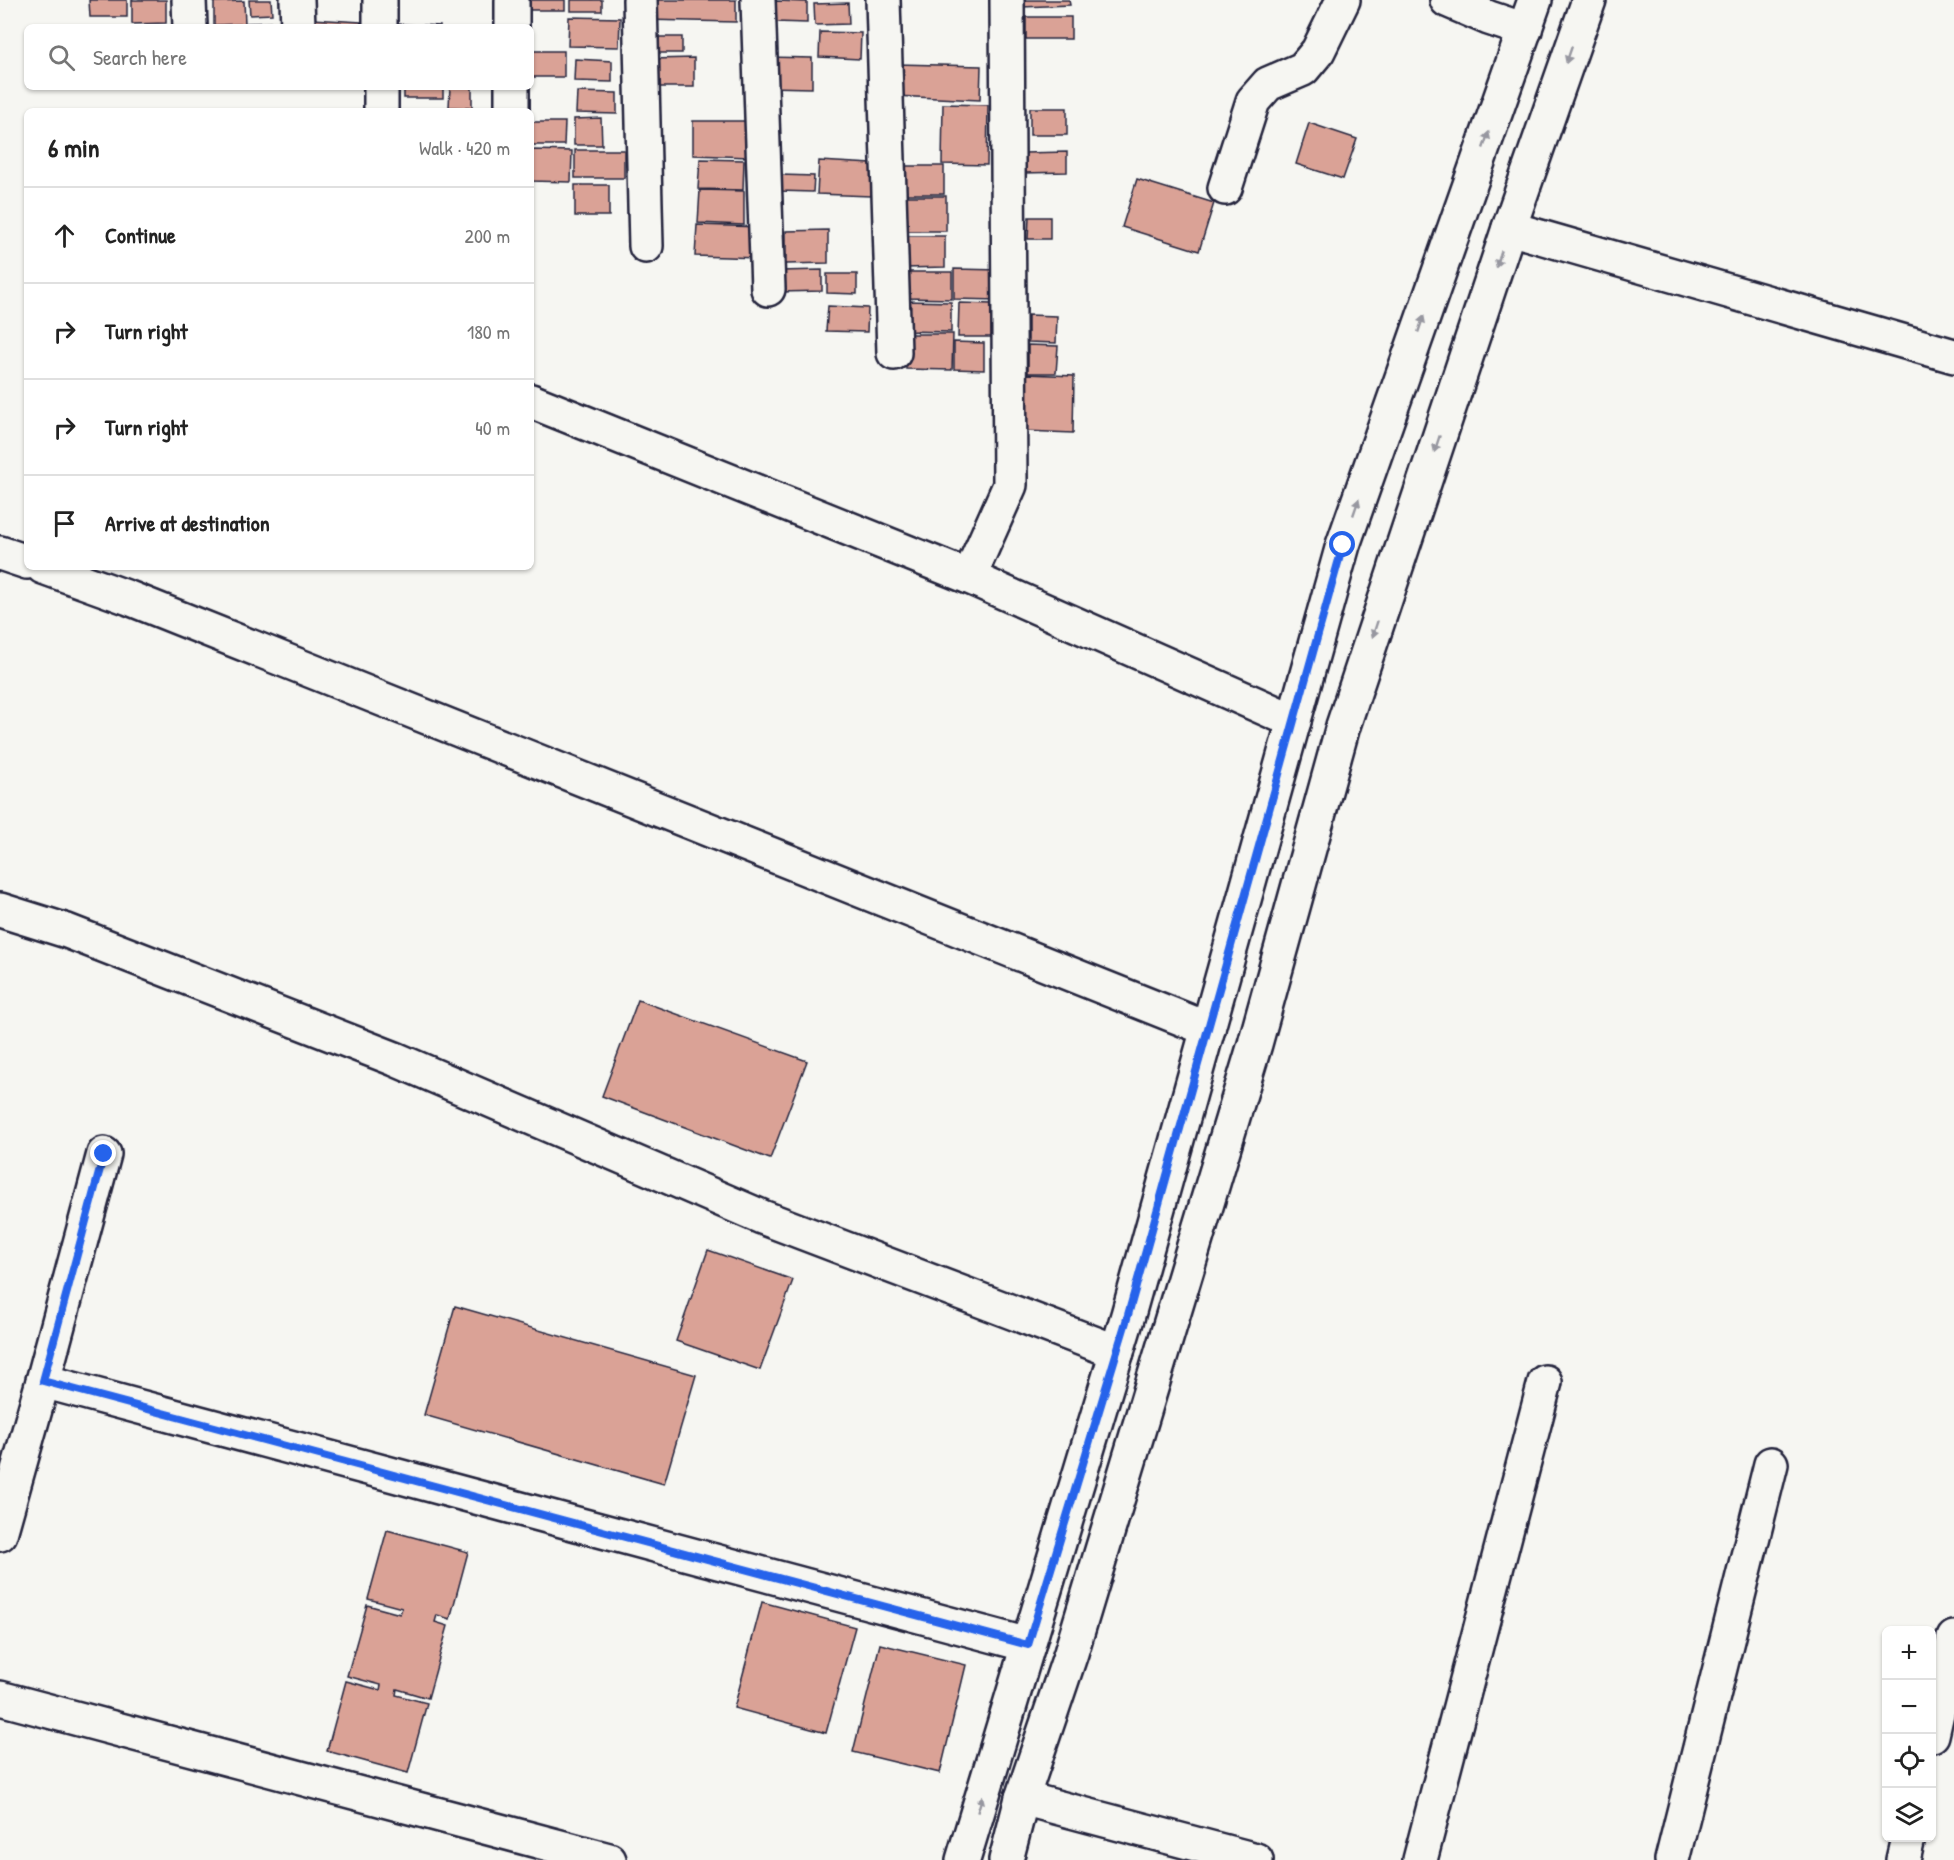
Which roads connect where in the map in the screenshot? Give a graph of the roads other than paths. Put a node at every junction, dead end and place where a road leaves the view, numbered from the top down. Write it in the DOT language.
graph roads {
  1 [pos="189,0"];
  2 [pos="297,0"];
  3 [pos="380,0"];
  4 [pos="512,0"];
  5 [pos="640,0"];
  6 [pos="758,0"];
  7 [pos="883,0"];
  8 [pos="1007,0"];
  9 [pos="1343,0"];
  10 [pos="1447,0"];
  11 [pos="1589,0"];
  12 [pos="1530,15"];
  13 [pos="190,24"];
  14 [pos="298,24"];
  15 [pos="380,24"];
  16 [pos="512,24"];
  17 [pos="381,90"];
  18 [pos="512,90"];
  19 [pos="381,108"];
  20 [pos="512,108"];
  21 [pos="1225,188"];
  22 [pos="1509,228"];
  23 [pos="646,246"];
  24 [pos="768,289"];
  25 [pos="894,353"];
  26 [pos="1954,356"];
  27 [pos="534,402"];
  28 [pos="0,553"];
  29 [pos="24,561"];
  30 [pos="51,570"];
  31 [pos="969,578"];
  32 [pos="1294,721"];
  33 [pos="0,910"];
  34 [pos="1208,1029"];
  35 [pos="104,1154"];
  36 [pos="1117,1352"];
  37 [pos="43,1381"];
  38 [pos="1545,1382"];
  39 [pos="1771,1464"];
  40 [pos="0,1534"];
  41 [pos="1954,1638"];
  42 [pos="1028,1645"];
  43 [pos="0,1698"];
  44 [pos="1932,1734"];
  45 [pos="1022,1798"];
  46 [pos="1907,1842"];
  47 [pos="609,1860"];
  48 [pos="963,1860"];
  49 [pos="1006,1860"];
  50 [pos="1256,1860"];
  51 [pos="1420,1860"];
  52 [pos="1672,1860"];
  53 [pos="1903,1860"];
  1 -- 13 [label="street"];
  2 -- 14 [label="street"];
  3 -- 15 [label="street"];
  4 -- 16 [label="street"];
  5 -- 23 [label="street"];
  6 -- 24 [label="street"];
  7 -- 25 [label="street"];
  8 -- 31 [label="street"];
  9 -- 21 [label="street"];
  10 -- 12 [label="street"];
  11 -- 22 [label="street, one-way"];
  32 -- 12 [label="street, one-way"];
  17 -- 19 [label="street"];
  18 -- 20 [label="street"];
  22 -- 26 [label="street"];
  22 -- 45 [label="street, one-way"];
  27 -- 31 [label="street"];
  28 -- 29 [label="street"];
  30 -- 34 [label="street"];
  31 -- 32 [label="street"];
  32 -- 34 [label="street"];
  33 -- 36 [label="street"];
  34 -- 36 [label="street"];
  35 -- 37 [label="street"];
  36 -- 42 [label="street"];
  37 -- 40 [label="street"];
  37 -- 42 [label="street"];
  38 -- 51 [label="street"];
  39 -- 52 [label="street"];
  41 -- 44 [label="street"];
  48 -- 42 [label="street, one-way"];
  43 -- 47 [label="street"];
  45 -- 49 [label="street"];
  45 -- 50 [label="street"];
  46 -- 53 [label="street"];
}
